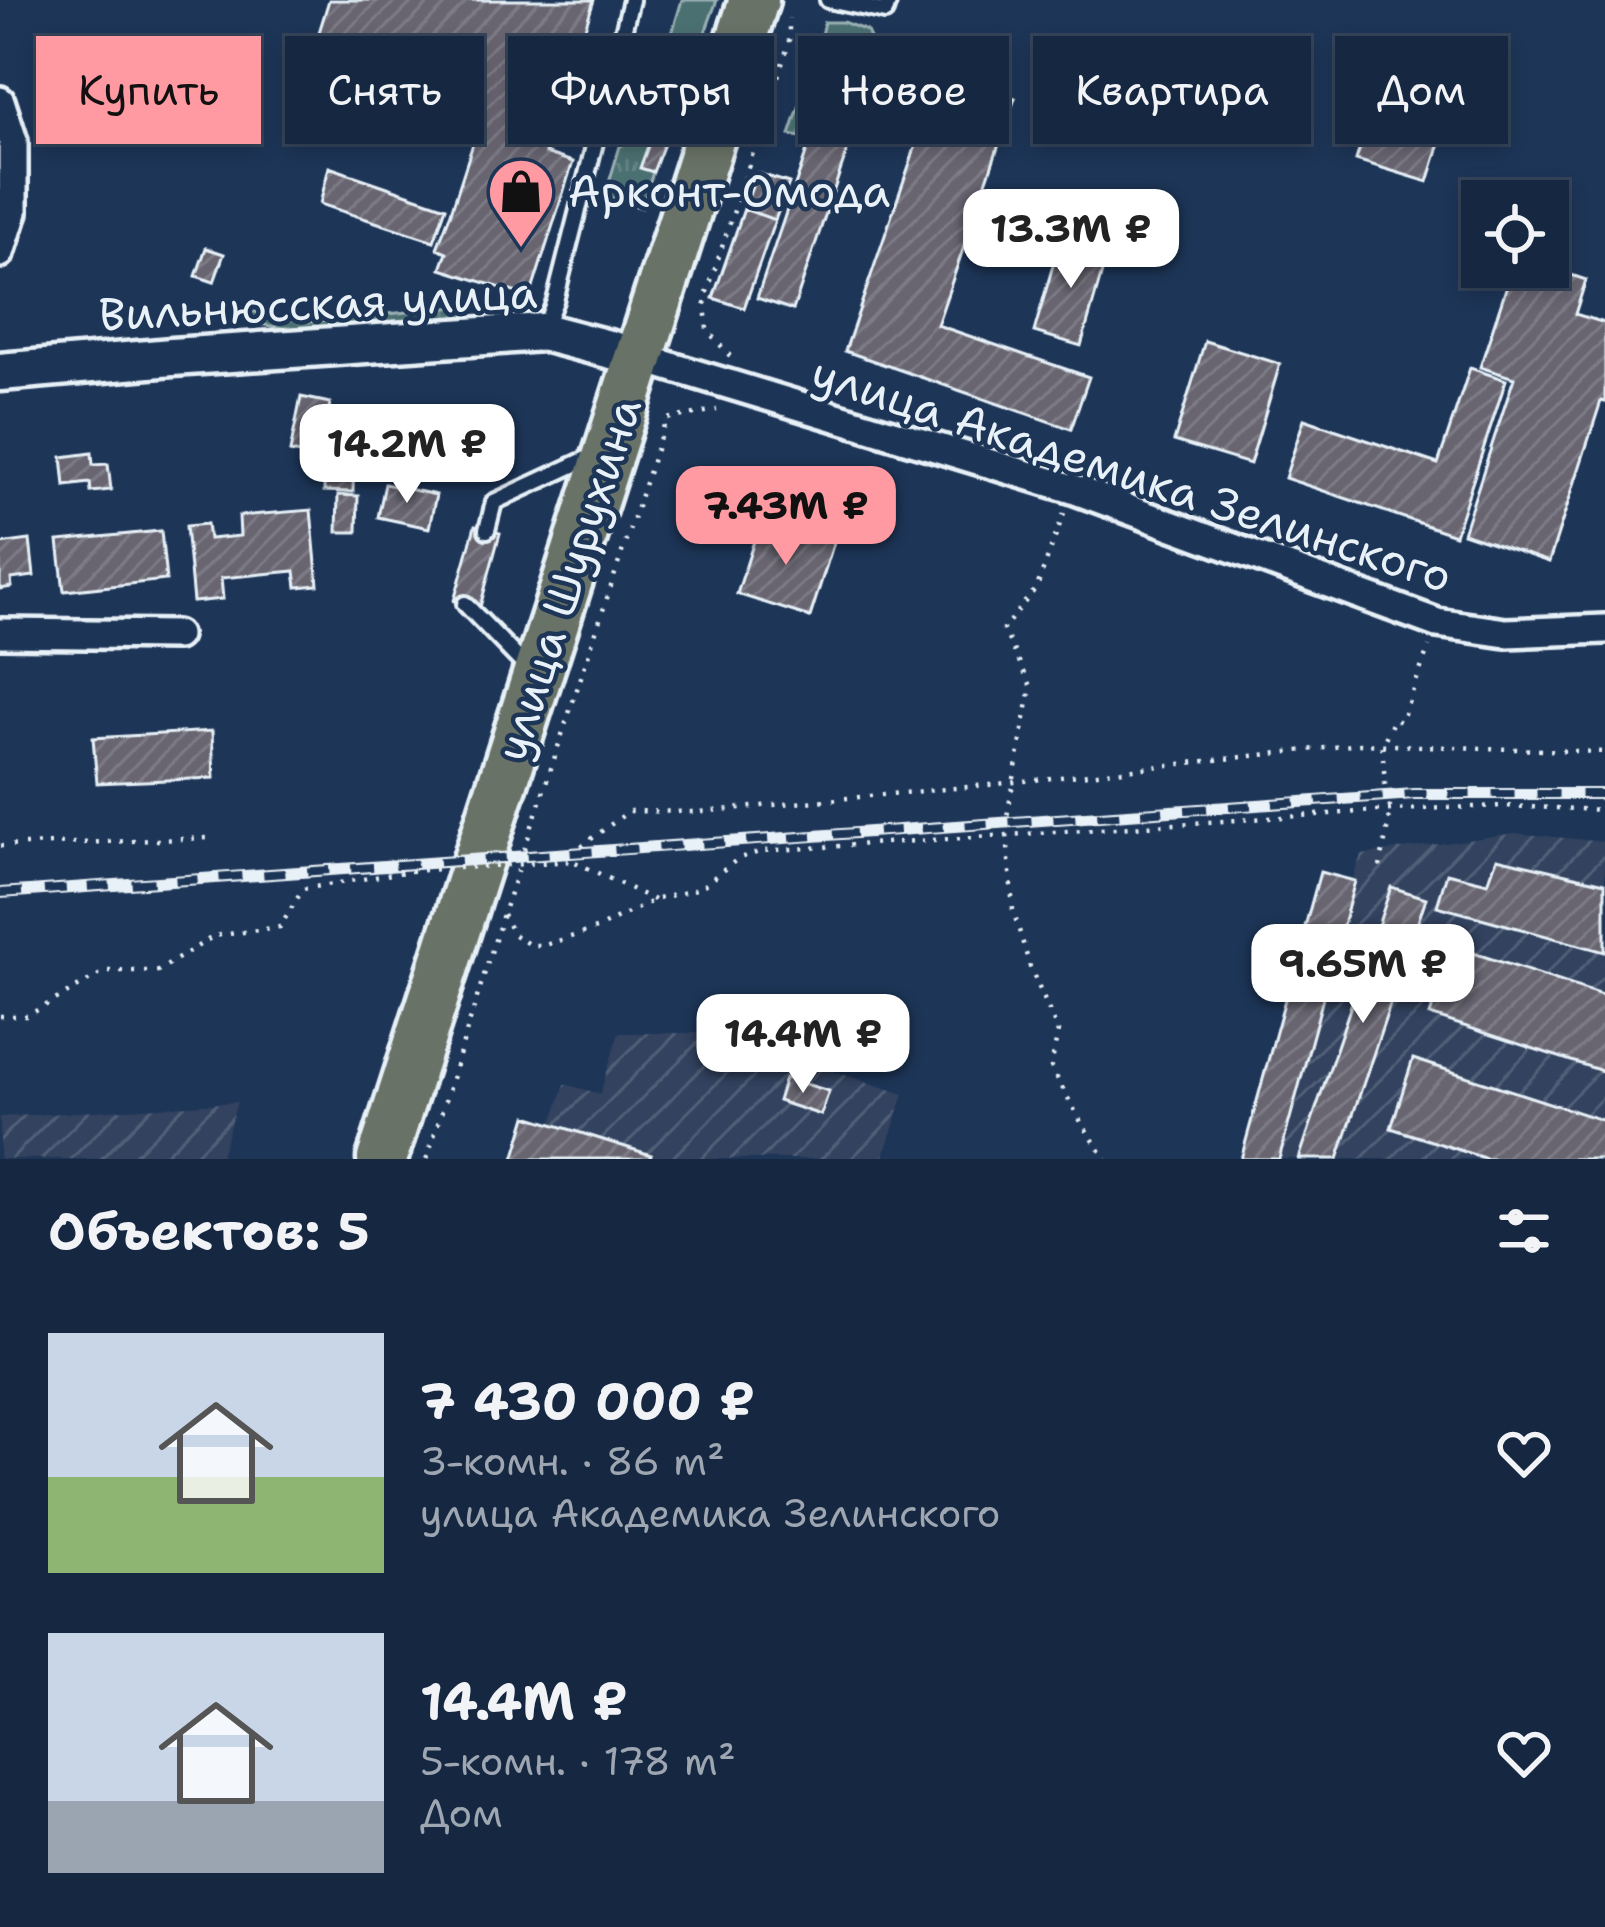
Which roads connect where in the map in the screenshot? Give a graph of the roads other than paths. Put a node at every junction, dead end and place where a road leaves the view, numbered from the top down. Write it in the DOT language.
graph roads {
  1 [pos="632,0"];
  2 [pos="754,0"];
  3 [pos="828,0"];
  4 [pos="890,0"];
  5 [pos="0,100"];
  6 [pos="6,203"];
  7 [pos="0,253"];
  8 [pos="543,332"];
  9 [pos="639,357"];
  10 [pos="0,372"];
  11 [pos="609,449"];
  12 [pos="487,530"];
  13 [pos="465,604"];
  14 [pos="1605,628"];
  15 [pos="0,633"];
  16 [pos="176,635"];
  17 [pos="536,677"];
  18 [pos="382,1159"];
  1 -- 8 [label="lane"];
  2 -- 9 [label="highway, улица Шурухина"];
  3 -- 4 [label="lane"];
  5 -- 6 [label="street"];
  6 -- 7 [label="street"];
  8 -- 9 [label="street, Вильнюсская улица"];
  8 -- 10 [label="street, Вильнюсская улица"];
  9 -- 11 [label="highway, улица Шурухина"];
  9 -- 14 [label="street, улица Академика Зелинского"];
  11 -- 12 [label="lane"];
  11 -- 17 [label="highway, улица Шурухина"];
  13 -- 17 [label="lane"];
  15 -- 16 [label="street"];
  17 -- 18 [label="highway, улица Шурухина"];
}
